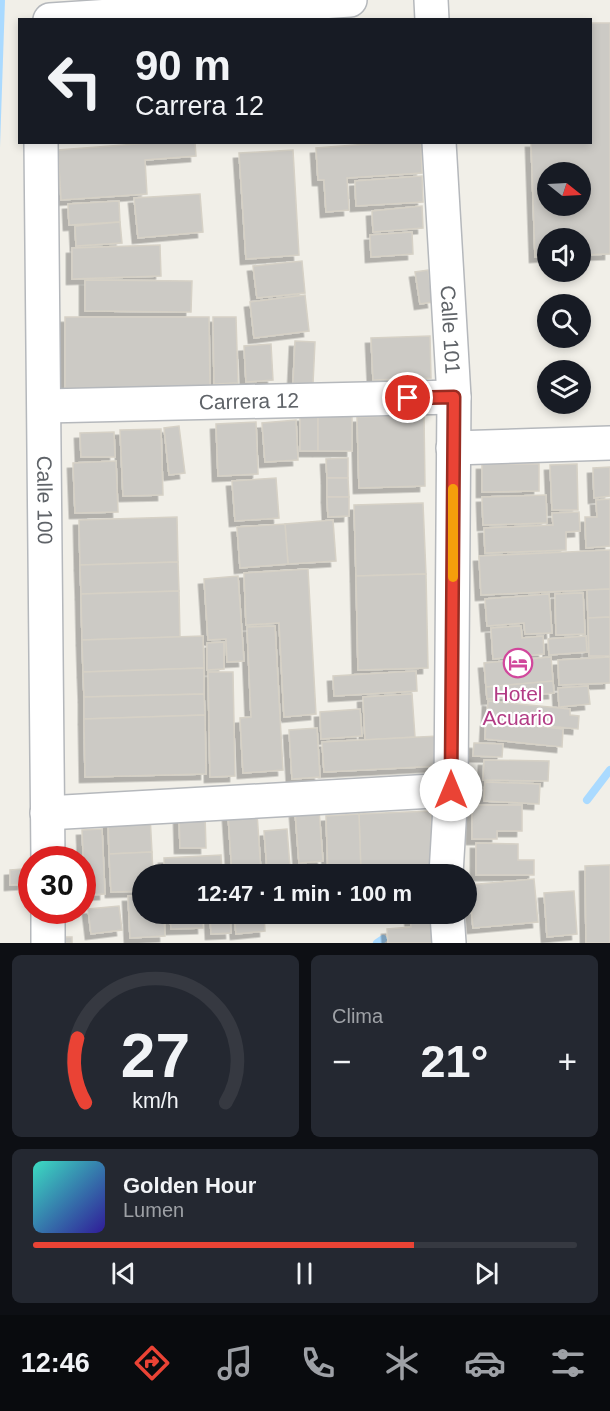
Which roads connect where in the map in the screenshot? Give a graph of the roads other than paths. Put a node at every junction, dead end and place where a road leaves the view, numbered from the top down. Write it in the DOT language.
graph roads {
  1 [pos="350,0"];
  2 [pos="431,0"];
  3 [pos="80,18"];
  4 [pos="432,18"];
  5 [pos="41,144"];
  6 [pos="439,144"];
  7 [pos="454,397"];
  8 [pos="45,406"];
  9 [pos="610,443"];
  10 [pos="453,448"];
  11 [pos="451,790"];
  12 [pos="47,813"];
  13 [pos="48,846"];
  14 [pos="447,864"];
  15 [pos="48,924"];
  16 [pos="448,924"];
  17 [pos="48,943"];
  18 [pos="449,943"];
  1 -- 3 [label="street"];
  2 -- 4 [label="street"];
  5 -- 8 [label="street, Calle 100"];
  6 -- 7 [label="street, Calle 101"];
  7 -- 8 [label="street, Carrera 12"];
  7 -- 10 [label="street, Calle 101"];
  8 -- 12 [label="street, Calle 100"];
  9 -- 10 [label="street"];
  10 -- 11 [label="street, Calle 101"];
  11 -- 12 [label="street"];
  11 -- 14 [label="street, Calle 101"];
  12 -- 13 [label="street, Calle 100"];
  15 -- 17 [label="street"];
  16 -- 18 [label="street"];
}
